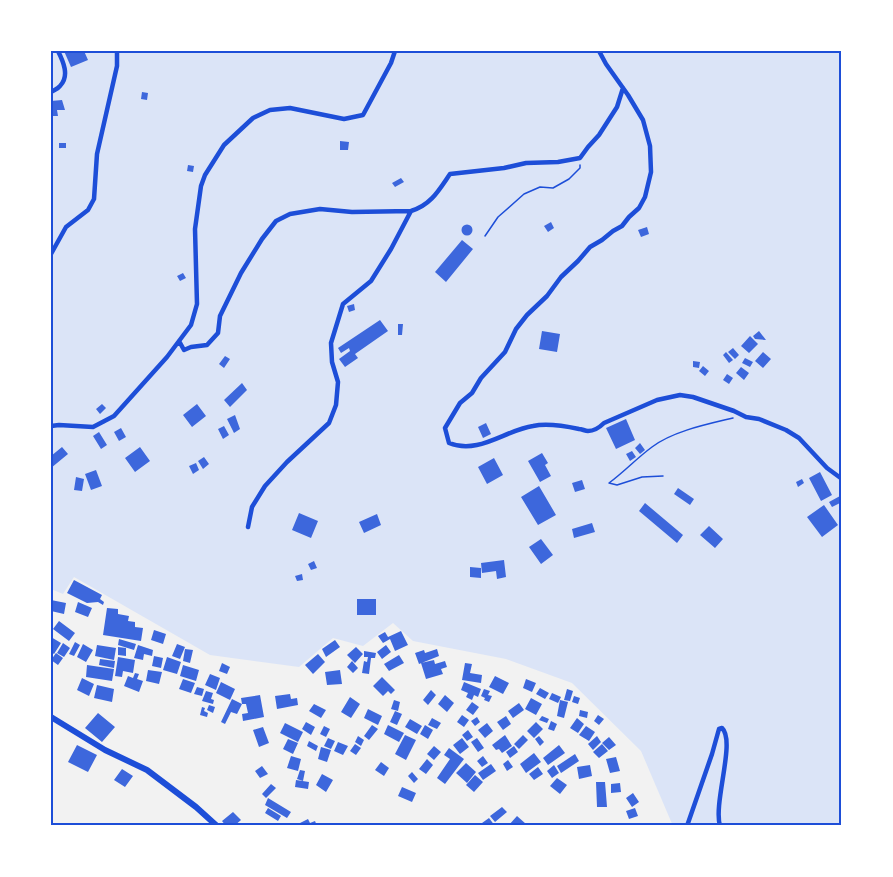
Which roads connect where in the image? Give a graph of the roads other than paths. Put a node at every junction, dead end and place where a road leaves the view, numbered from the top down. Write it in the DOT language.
graph roads {
  1 [pos="58,51"];
  2 [pos="117,51"];
  3 [pos="395,51"];
  4 [pos="599,51"];
  5 [pos="623,88"];
  6 [pos="51,92"];
  7 [pos="411,211"];
  8 [pos="51,254"];
  9 [pos="179,341"];
  10 [pos="51,426"];
  11 [pos="842,479"];
  12 [pos="248,527"];
  13 [pos="51,717"];
  14 [pos="217,826"];
  15 [pos="687,826"];
  16 [pos="720,826"];
  1 -- 6 [label="street"];
  2 -- 8 [label="street"];
  3 -- 9 [label="street"];
  4 -- 5 [label="street"];
  5 -- 7 [label="street"];
  5 -- 11 [label="street"];
  7 -- 9 [label="street"];
  7 -- 12 [label="street"];
  9 -- 10 [label="street"];
  13 -- 14 [label="street"];
  15 -- 16 [label="street"];
}
